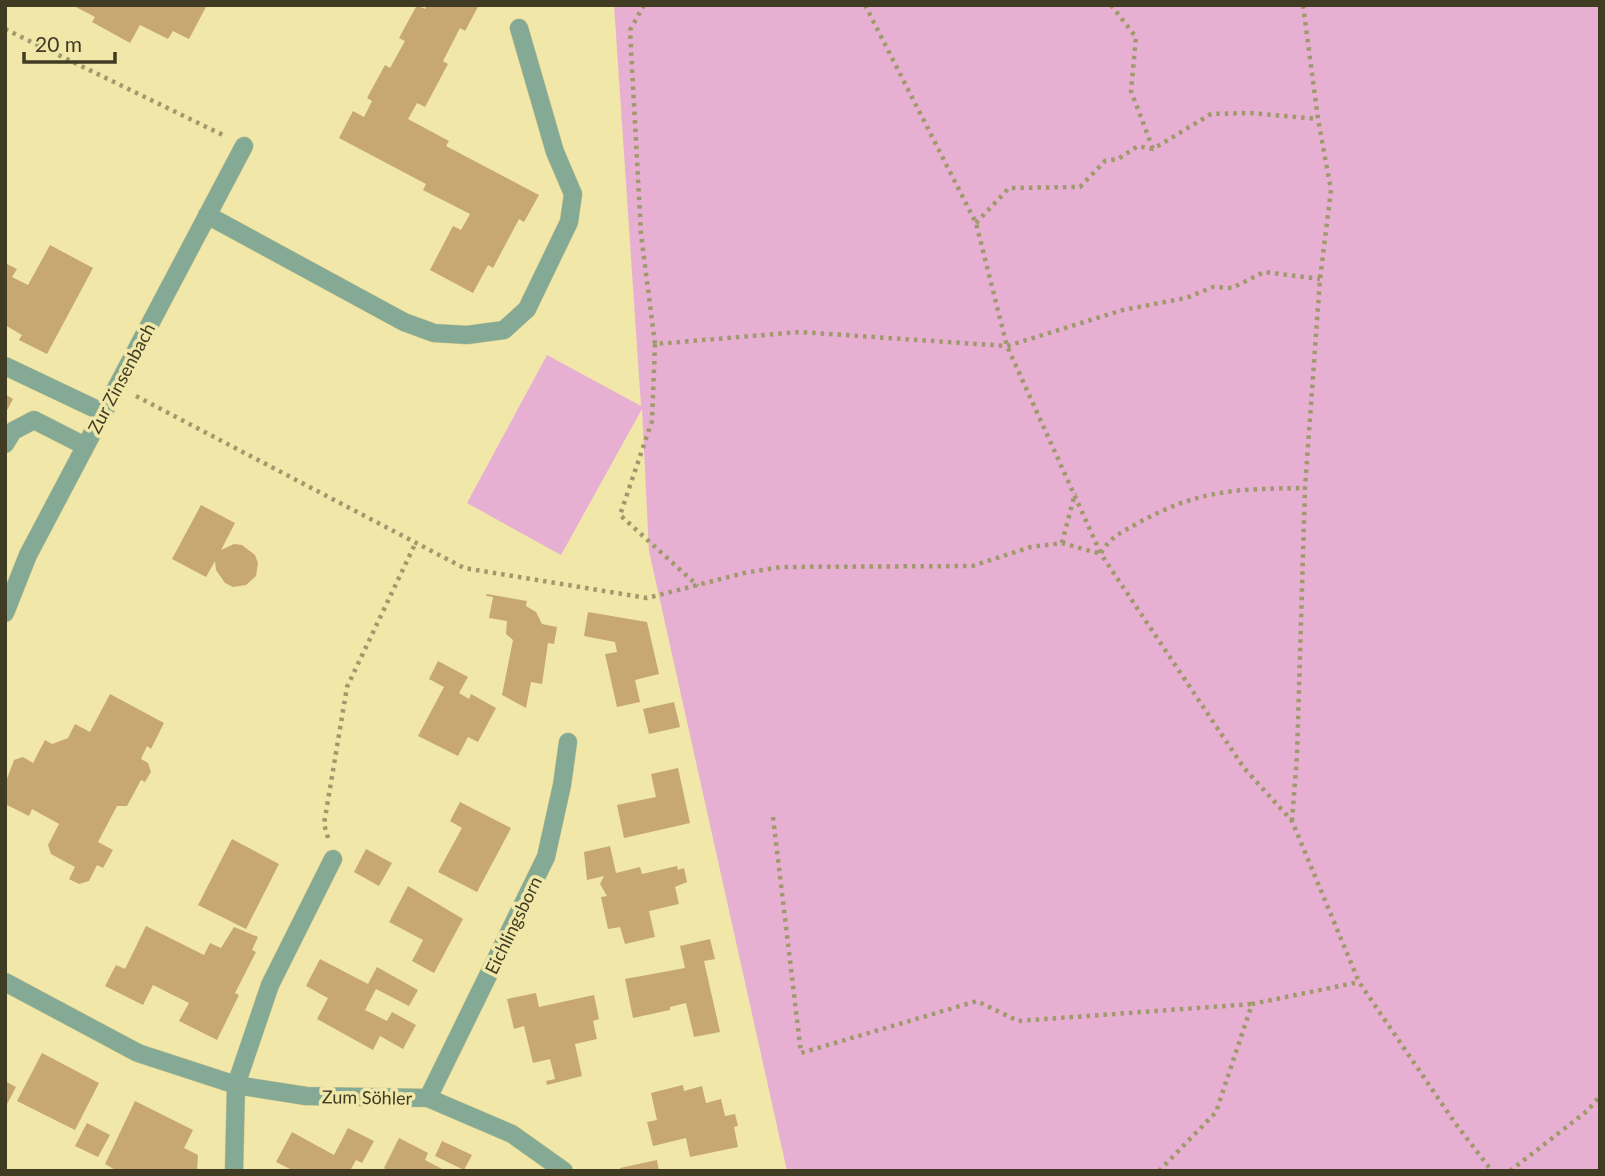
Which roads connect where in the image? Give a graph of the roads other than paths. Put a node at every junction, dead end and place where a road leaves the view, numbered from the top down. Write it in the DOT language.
graph roads {
  1 [pos="519,28"];
  2 [pos="244,146"];
  3 [pos="207,215"];
  4 [pos="5,366"];
  5 [pos="102,412"];
  6 [pos="5,444"];
  7 [pos="85,446"];
  8 [pos="5,613"];
  9 [pos="568,743"];
  10 [pos="333,859"];
  11 [pos="5,982"];
  12 [pos="236,1085"];
  13 [pos="428,1098"];
  14 [pos="234,1171"];
  15 [pos="564,1171"];
  1 -- 3 [label="street"];
  2 -- 3 [label="street, Zur Zinsenbach"];
  3 -- 5 [label="street, Zur Zinsenbach"];
  4 -- 5 [label="street"];
  5 -- 7 [label="street, Zur Zinsenbach"];
  6 -- 7 [label="street"];
  7 -- 8 [label="street, Zur Zinsenbach"];
  9 -- 13 [label="street, Eichlingsborn"];
  10 -- 12 [label="street"];
  11 -- 12 [label="street, Zum Söhler"];
  12 -- 13 [label="street, Zum Söhler"];
  12 -- 14 [label="street"];
  13 -- 15 [label="street, Zum Söhler"];
}
